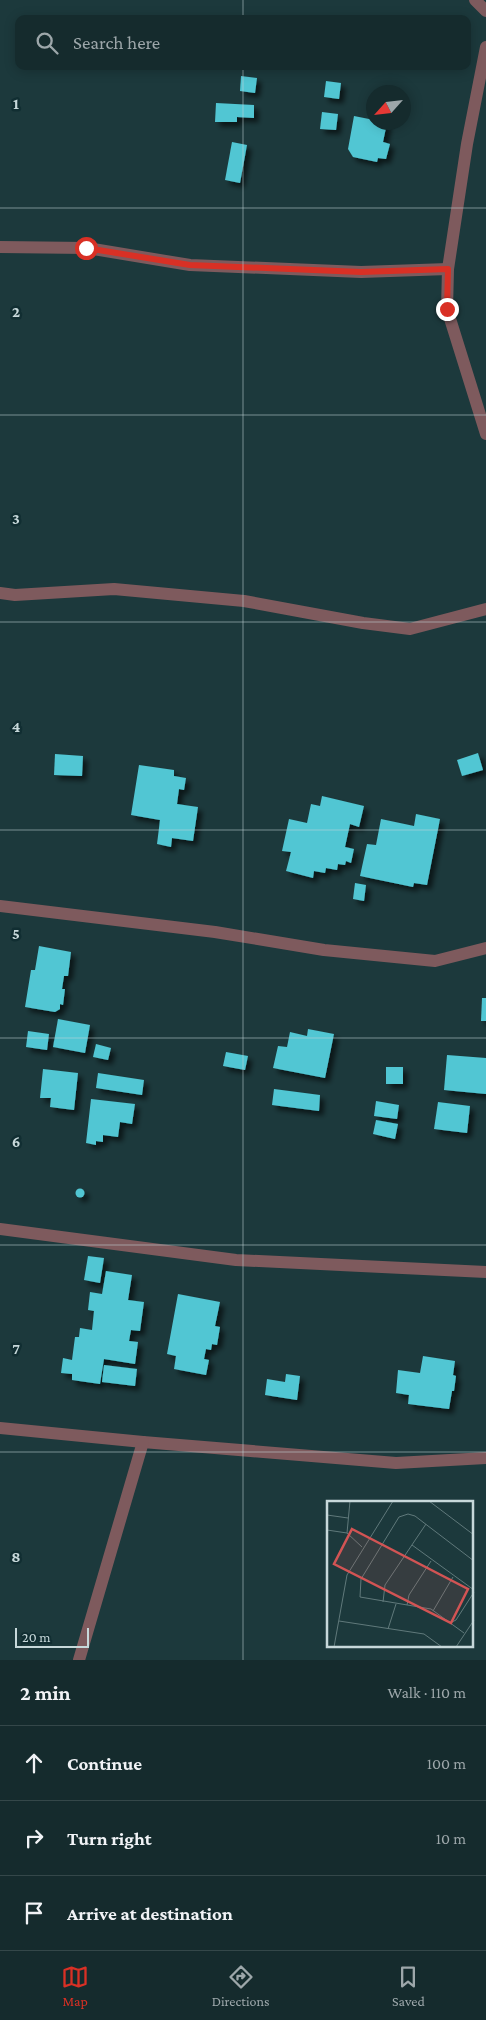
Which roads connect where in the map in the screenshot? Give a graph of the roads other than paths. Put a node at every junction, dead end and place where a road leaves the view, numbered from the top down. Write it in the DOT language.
graph roads {
  1 [pos="475,0"];
  2 [pos="486,11"];
  3 [pos="486,47"];
  4 [pos="0,247"];
  5 [pos="448,269"];
  6 [pos="486,434"];
  7 [pos="0,593"];
  8 [pos="486,609"];
  9 [pos="0,906"];
  10 [pos="486,948"];
  11 [pos="0,1229"];
  12 [pos="486,1272"];
  13 [pos="0,1428"];
  14 [pos="143,1442"];
  15 [pos="486,1458"];
  16 [pos="79,1660"];
  1 -- 2 [label="street"];
  3 -- 5 [label="street"];
  4 -- 5 [label="street"];
  5 -- 6 [label="street"];
  7 -- 8 [label="street"];
  9 -- 10 [label="street"];
  11 -- 12 [label="street"];
  13 -- 14 [label="street"];
  14 -- 15 [label="street"];
  14 -- 16 [label="street"];
}
